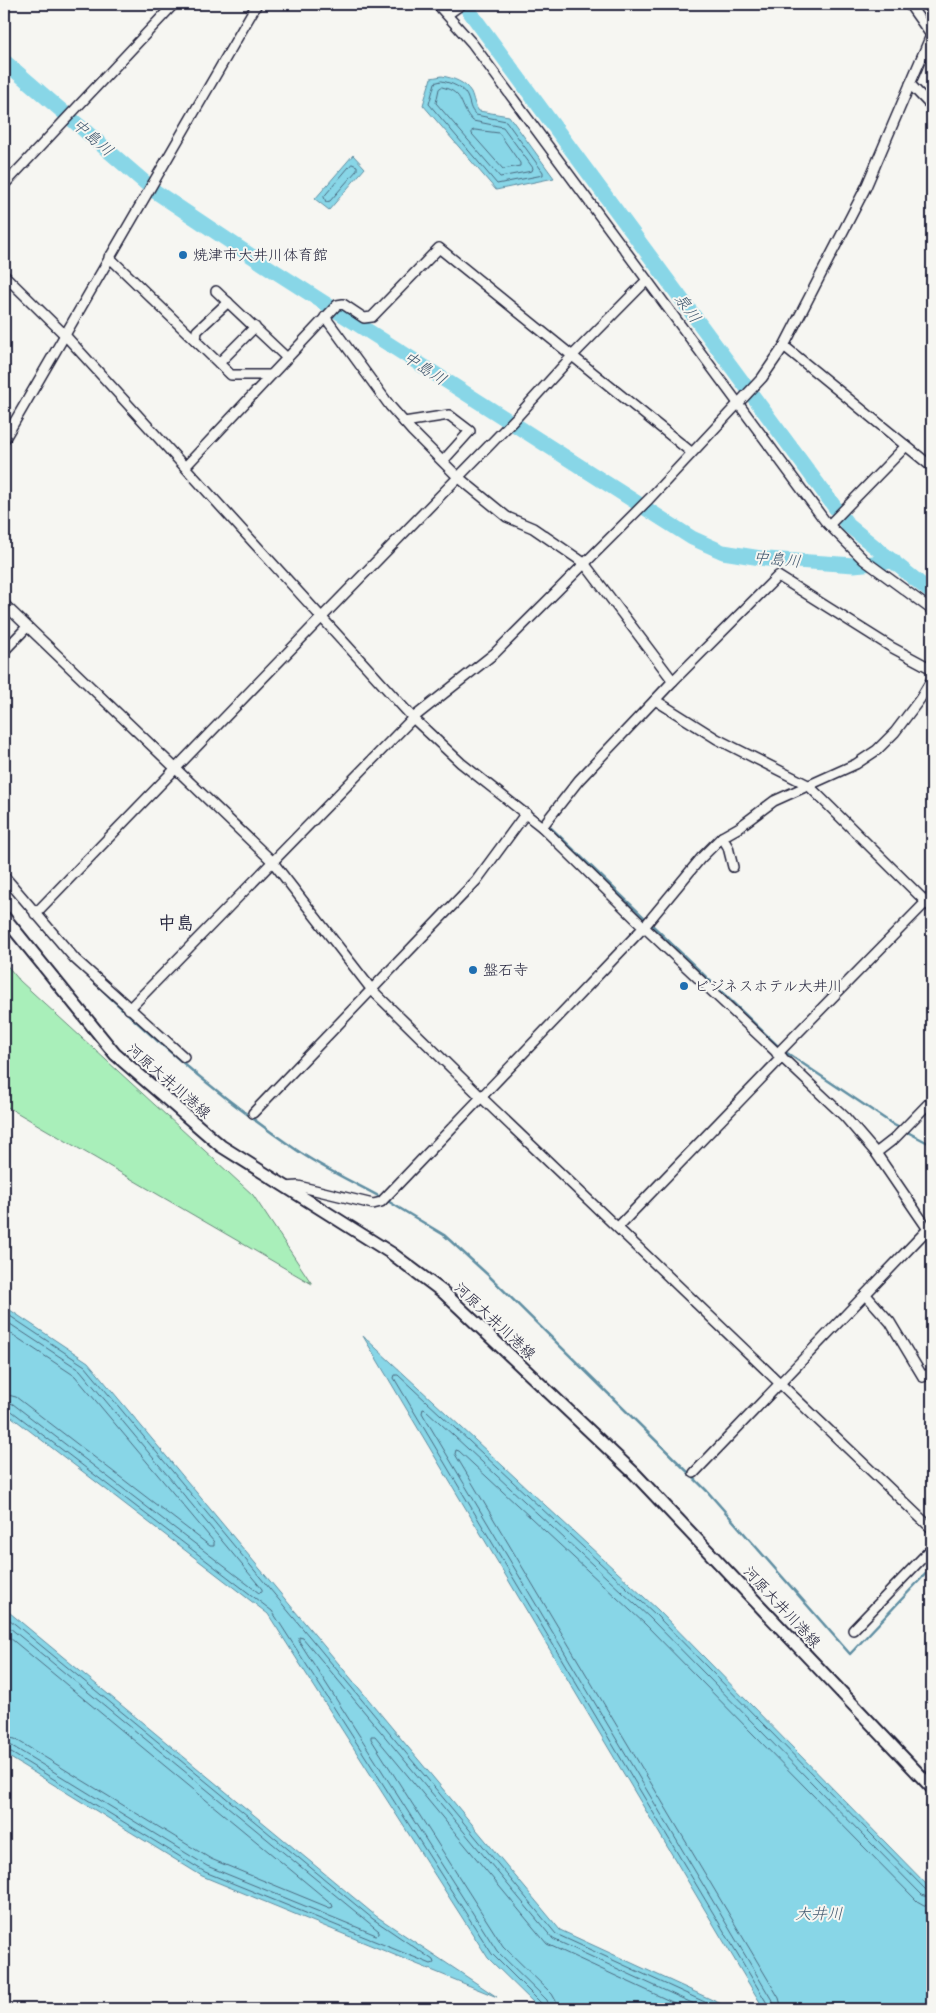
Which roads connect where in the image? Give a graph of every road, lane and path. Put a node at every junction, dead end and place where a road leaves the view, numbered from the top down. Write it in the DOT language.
graph roads {
  1 [pos="174,4"];
  2 [pos="257,4"];
  3 [pos="437,4"];
  4 [pos="462,4"];
  5 [pos="909,4"];
  6 [pos="448,14"];
  7 [pos="932,34"];
  8 [pos="910,84"];
  9 [pos="932,107"];
  10 [pos="4,185"];
  11 [pos="109,257"];
  12 [pos="4,275"];
  13 [pos="647,280"];
  14 [pos="216,291"];
  15 [pos="228,302"];
  16 [pos="326,317"];
  17 [pos="254,327"];
  18 [pos="64,334"];
  19 [pos="196,341"];
  20 [pos="784,346"];
  21 [pos="573,355"];
  22 [pos="288,358"];
  23 [pos="219,363"];
  24 [pos="271,375"];
  25 [pos="739,404"];
  26 [pos="404,422"];
  27 [pos="4,440"];
  28 [pos="906,446"];
  29 [pos="691,452"];
  30 [pos="443,461"];
  31 [pos="186,466"];
  32 [pos="932,467"];
  33 [pos="458,477"];
  34 [pos="829,525"];
  35 [pos="584,563"];
  36 [pos="4,604"];
  37 [pos="932,610"];
  38 [pos="322,617"];
  39 [pos="27,627"];
  40 [pos="4,651"];
  41 [pos="932,669"];
  42 [pos="932,679"];
  43 [pos="673,681"];
  44 [pos="655,700"];
  45 [pos="413,718"];
  46 [pos="176,769"];
  47 [pos="808,785"];
  48 [pos="526,813"];
  49 [pos="542,826"];
  50 [pos="722,836"];
  51 [pos="272,861"];
  52 [pos="733,867"];
  53 [pos="4,876"];
  54 [pos="930,902"];
  55 [pos="36,914"];
  56 [pos="4,918"];
  57 [pos="644,927"];
  58 [pos="372,990"];
  59 [pos="129,1009"];
  60 [pos="779,1055"];
  61 [pos="184,1057"];
  62 [pos="482,1097"];
  63 [pos="932,1100"];
  64 [pos="253,1113"];
  65 [pos="876,1153"];
  66 [pos="285,1187"];
  67 [pos="618,1227"];
  68 [pos="930,1232"];
  69 [pos="866,1295"];
  70 [pos="932,1372"];
  71 [pos="781,1384"];
  72 [pos="694,1473"];
  73 [pos="932,1529"];
  74 [pos="932,1548"];
  75 [pos="853,1630"];
  76 [pos="932,1788"];
  1 -- 10 [label="street"];
  2 -- 11 [label="street"];
  3 -- 6 [label="street"];
  4 -- 6 [label="street"];
  5 -- 7 [label="street"];
  6 -- 13 [label="street"];
  7 -- 8 [label="street"];
  8 -- 9 [label="street"];
  8 -- 20 [label="street"];
  11 -- 18 [label="street"];
  11 -- 19 [label="street"];
  12 -- 18 [label="street"];
  13 -- 21 [label="street"];
  13 -- 25 [label="street"];
  14 -- 15 [label="street"];
  15 -- 17 [label="street"];
  15 -- 19 [label="street"];
  16 -- 21 [label="street"];
  16 -- 22 [label="street"];
  16 -- 26 [label="street"];
  17 -- 22 [label="street"];
  17 -- 23 [label="street"];
  18 -- 27 [label="street"];
  18 -- 31 [label="street"];
  19 -- 23 [label="street"];
  20 -- 25 [label="street"];
  20 -- 28 [label="street"];
  21 -- 29 [label="street"];
  21 -- 33 [label="street"];
  22 -- 24 [label="street"];
  23 -- 24 [label="street"];
  24 -- 31 [label="street"];
  25 -- 29 [label="street"];
  25 -- 34 [label="street"];
  26 -- 30 [label="street"];
  26 -- 30 [label="street"];
  28 -- 32 [label="street"];
  28 -- 34 [label="street"];
  29 -- 35 [label="street"];
  30 -- 33 [label="street"];
  31 -- 38 [label="street"];
  33 -- 35 [label="street"];
  33 -- 38 [label="street"];
  34 -- 37 [label="street"];
  35 -- 43 [label="street"];
  35 -- 45 [label="street"];
  36 -- 39 [label="street"];
  38 -- 45 [label="street"];
  38 -- 46 [label="street"];
  39 -- 40 [label="street"];
  39 -- 46 [label="street"];
  41 -- 43 [label="street"];
  42 -- 47 [label="street"];
  43 -- 44 [label="street"];
  44 -- 47 [label="street"];
  44 -- 49 [label="street"];
  45 -- 48 [label="street"];
  45 -- 51 [label="street"];
  46 -- 51 [label="street"];
  46 -- 55 [label="street"];
  47 -- 50 [label="street"];
  47 -- 54 [label="street"];
  48 -- 49 [label="street"];
  48 -- 58 [label="street"];
  49 -- 57 [label="street"];
  50 -- 52 [label="street"];
  50 -- 57 [label="street"];
  51 -- 58 [label="street"];
  51 -- 59 [label="street"];
  53 -- 55 [label="street"];
  54 -- 60 [label="street"];
  55 -- 59 [label="street"];
  56 -- 66 [label="main road, 河原大井川港線"];
  57 -- 60 [label="street"];
  57 -- 62 [label="street"];
  58 -- 62 [label="street"];
  58 -- 64 [label="street"];
  59 -- 61 [label="street"];
  60 -- 65 [label="street"];
  60 -- 67 [label="street"];
  62 -- 66 [label="street"];
  62 -- 67 [label="street"];
  63 -- 65 [label="street"];
  65 -- 68 [label="street"];
  66 -- 76 [label="main road, 河原大井川港線"];
  67 -- 71 [label="street"];
  68 -- 69 [label="street"];
  69 -- 70 [label="street"];
  69 -- 71 [label="street"];
  71 -- 72 [label="street"];
  71 -- 73 [label="street"];
  74 -- 75 [label="street"];
}
